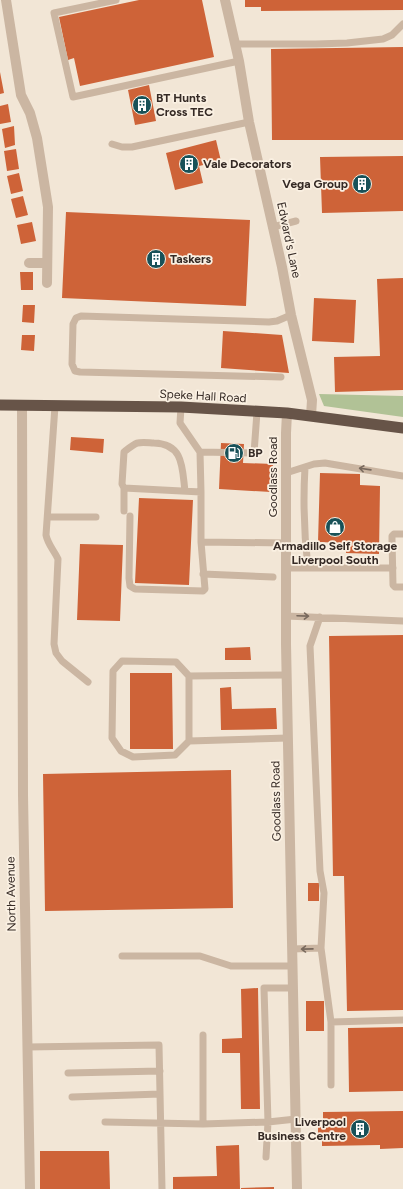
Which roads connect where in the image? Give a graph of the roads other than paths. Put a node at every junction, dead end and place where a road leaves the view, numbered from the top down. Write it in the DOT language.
graph roads {
  1 [pos="6,0"];
  2 [pos="116,0"];
  3 [pos="225,0"];
  4 [pos="403,24"];
  5 [pos="235,44"];
  6 [pos="239,61"];
  7 [pos="249,122"];
  8 [pos="112,144"];
  9 [pos="296,221"];
  10 [pos="273,227"];
  11 [pos="29,263"];
  12 [pos="47,263"];
  13 [pos="47,282"];
  14 [pos="291,315"];
  15 [pos="281,377"];
  16 [pos="0,405"];
  17 [pos="22,406"];
  18 [pos="54,406"];
  19 [pos="181,407"];
  20 [pos="257,412"];
  21 [pos="287,413"];
  22 [pos="311,416"];
  23 [pos="400,428"];
  24 [pos="200,452"];
  25 [pos="305,467"];
  26 [pos="286,473"];
  27 [pos="403,476"];
  28 [pos="124,488"];
  29 [pos="185,491"];
  30 [pos="201,492"];
  31 [pos="124,511"];
  32 [pos="130,516"];
  33 [pos="48,517"];
  34 [pos="96,518"];
  35 [pos="403,534"];
  36 [pos="201,542"];
  37 [pos="286,543"];
  38 [pos="286,568"];
  39 [pos="308,568"];
  40 [pos="393,568"];
  41 [pos="203,574"];
  42 [pos="273,577"];
  43 [pos="403,588"];
  44 [pos="286,616"];
  45 [pos="320,617"];
  46 [pos="403,621"];
  47 [pos="287,675"];
  48 [pos="189,676"];
  49 [pos="88,682"];
  50 [pos="288,738"];
  51 [pos="189,741"];
  52 [pos="321,948"];
  53 [pos="292,949"];
  54 [pos="122,956"];
  55 [pos="293,966"];
  56 [pos="293,988"];
  57 [pos="403,1020"];
  58 [pos="331,1022"];
  59 [pos="203,1035"];
  60 [pos="27,1047"];
  61 [pos="160,1071"];
  62 [pos="68,1073"];
  63 [pos="331,1085"];
  64 [pos="160,1094"];
  65 [pos="72,1097"];
  66 [pos="296,1119"];
  67 [pos="105,1122"];
  68 [pos="268,1122"];
  69 [pos="160,1123"];
  70 [pos="203,1124"];
  71 [pos="266,1157"];
  72 [pos="30,1189"];
  73 [pos="162,1189"];
  74 [pos="297,1189"];
  1 -- 12 [label="street"];
  2 -- 6 [label="lane"];
  3 -- 5 [label="street, Edward's Lane"];
  4 -- 5 [label="lane"];
  5 -- 6 [label="street, Edward's Lane"];
  6 -- 7 [label="street, Edward's Lane"];
  7 -- 8 [label="lane"];
  7 -- 10 [label="street, Edward's Lane"];
  9 -- 10 [label="lane"];
  10 -- 14 [label="street, Edward's Lane"];
  11 -- 12 [label="street"];
  12 -- 13 [label="street"];
  14 -- 15 [label="lane"];
  14 -- 22 [label="street, Edward's Lane"];
  16 -- 17 [label="highway, Speke Hall Road"];
  17 -- 18 [label="highway, Speke Hall Road"];
  17 -- 60 [label="street, North Avenue"];
  18 -- 19 [label="highway, Speke Hall Road"];
  18 -- 33 [label="lane"];
  19 -- 20 [label="highway, Speke Hall Road"];
  19 -- 24 [label="lane"];
  20 -- 21 [label="highway, Speke Hall Road"];
  20 -- 24 [label="lane"];
  21 -- 22 [label="highway, Speke Hall Road"];
  21 -- 26 [label="street, Goodlass Road"];
  22 -- 23 [label="highway, Speke Hall Road"];
  24 -- 30 [label="lane"];
  25 -- 26 [label="lane"];
  27 -- 25 [label="lane, one-way"];
  25 -- 39 [label="lane"];
  26 -- 37 [label="street, Goodlass Road"];
  28 -- 29 [label="lane"];
  28 -- 29 [label="lane"];
  28 -- 31 [label="lane"];
  29 -- 30 [label="lane"];
  30 -- 36 [label="lane"];
  32 -- 41 [label="lane"];
  33 -- 34 [label="lane"];
  33 -- 49 [label="lane"];
  35 -- 40 [label="lane"];
  36 -- 37 [label="lane"];
  36 -- 41 [label="lane"];
  37 -- 38 [label="street, Goodlass Road"];
  38 -- 39 [label="lane"];
  38 -- 44 [label="street, Goodlass Road"];
  39 -- 40 [label="lane"];
  40 -- 43 [label="lane"];
  41 -- 42 [label="lane"];
  44 -- 45 [label="lane, one-way"];
  44 -- 47 [label="street, Goodlass Road"];
  45 -- 46 [label="lane"];
  45 -- 52 [label="lane"];
  47 -- 48 [label="lane"];
  47 -- 50 [label="street, Goodlass Road"];
  48 -- 51 [label="lane"];
  48 -- 51 [label="lane"];
  50 -- 51 [label="lane"];
  50 -- 53 [label="street, Goodlass Road"];
  52 -- 53 [label="lane, one-way"];
  52 -- 58 [label="lane"];
  53 -- 55 [label="street, Goodlass Road"];
  54 -- 55 [label="lane"];
  55 -- 56 [label="street, Goodlass Road"];
  56 -- 66 [label="street, Goodlass Road"];
  56 -- 68 [label="lane"];
  57 -- 58 [label="lane"];
  58 -- 63 [label="lane"];
  59 -- 70 [label="lane"];
  60 -- 61 [label="lane"];
  60 -- 72 [label="street, North Avenue"];
  61 -- 62 [label="lane"];
  61 -- 64 [label="lane"];
  64 -- 65 [label="lane"];
  64 -- 69 [label="lane"];
  66 -- 68 [label="lane"];
  66 -- 74 [label="street, Goodlass Road"];
  67 -- 69 [label="lane"];
  68 -- 70 [label="lane"];
  68 -- 71 [label="lane"];
  69 -- 70 [label="lane"];
  69 -- 73 [label="lane"];
}
